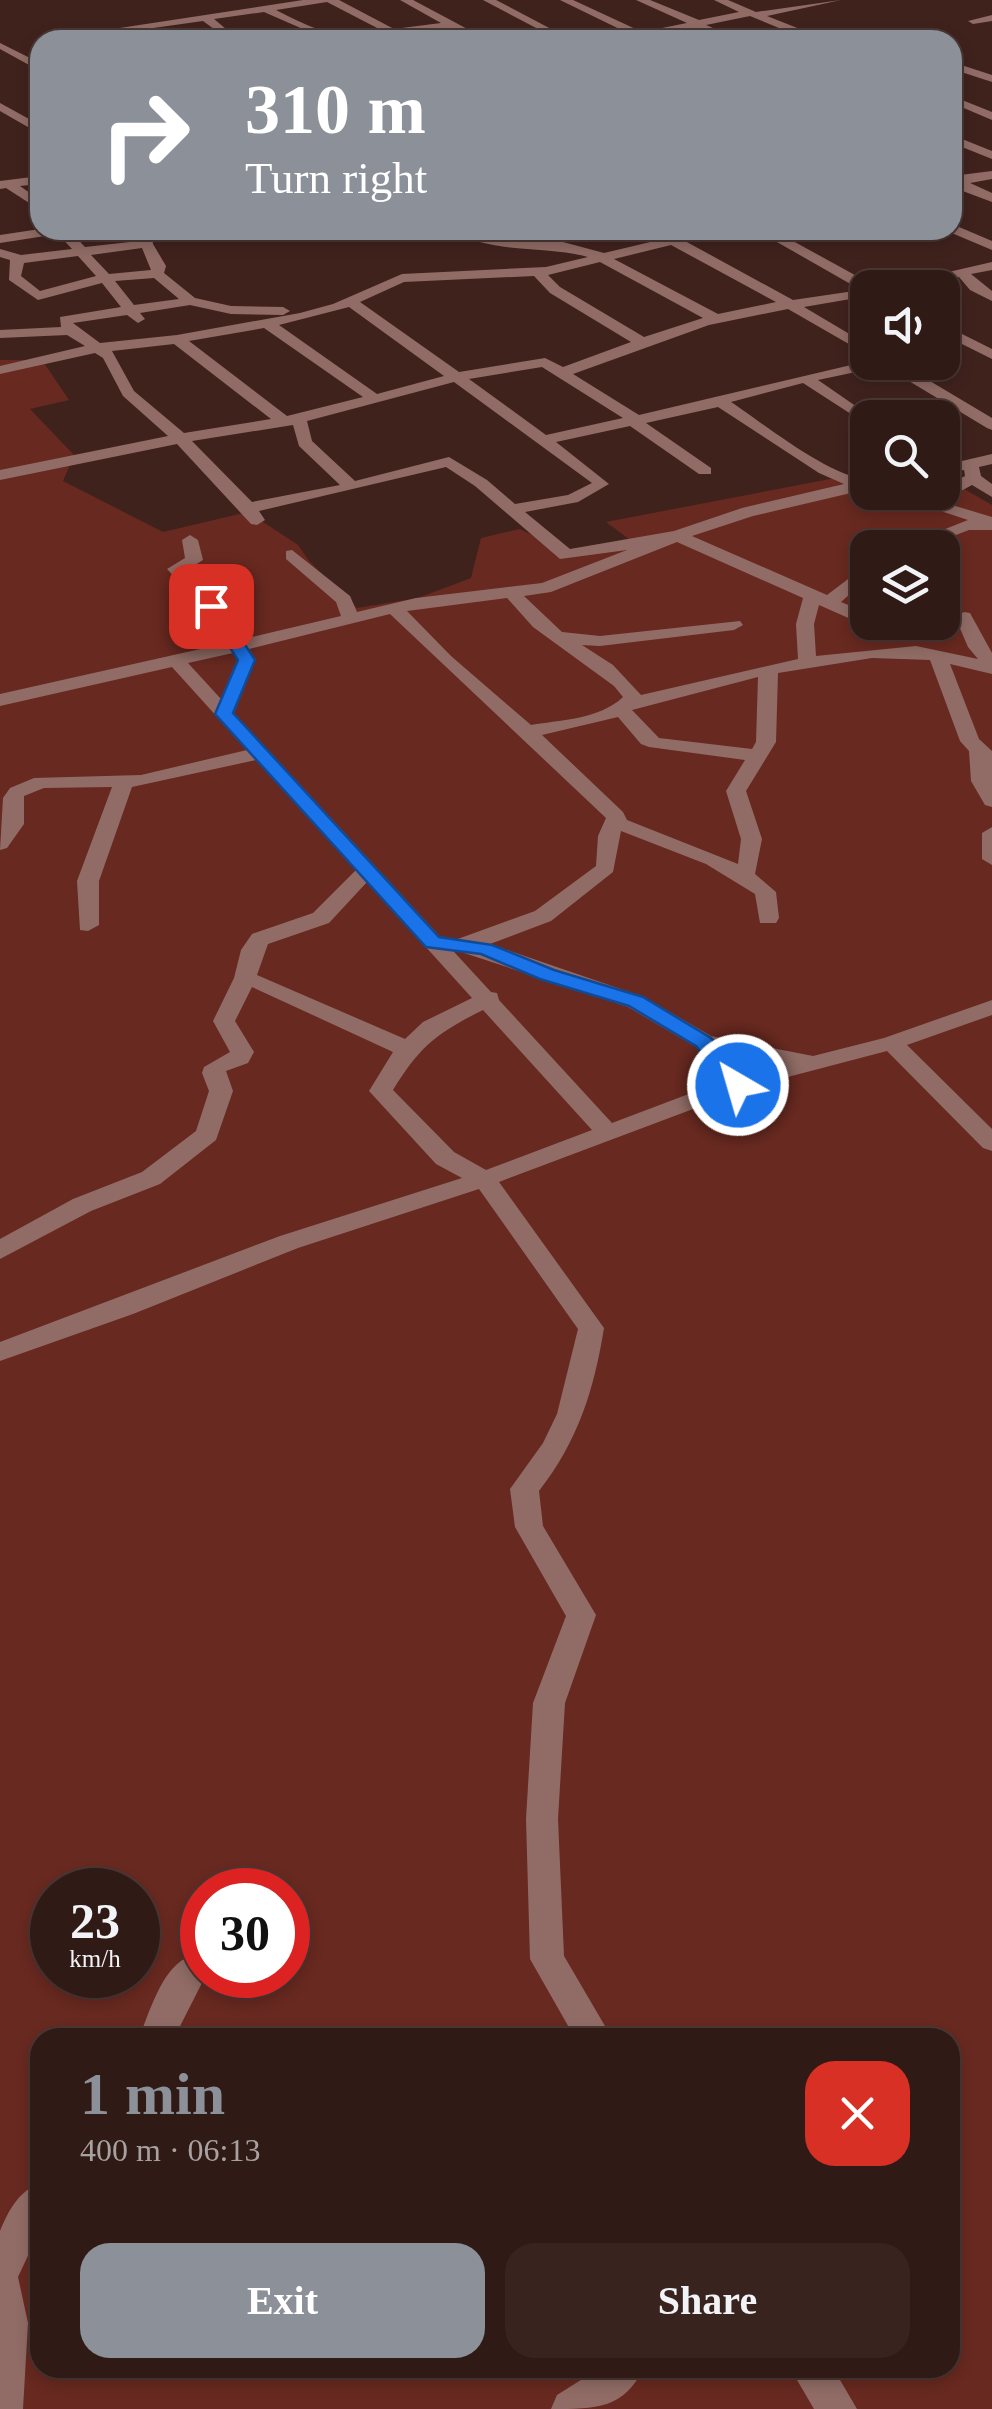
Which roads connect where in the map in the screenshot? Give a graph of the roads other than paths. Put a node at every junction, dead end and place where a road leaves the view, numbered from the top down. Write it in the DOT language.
graph roads {
  1 [pos="216,0"];
  2 [pos="328,0"];
  3 [pos="406,0"];
  4 [pos="565,0"];
  5 [pos="641,0"];
  6 [pos="719,0"];
  7 [pos="836,0"];
  8 [pos="300,2"];
  9 [pos="490,4"];
  10 [pos="612,7"];
  11 [pos="453,8"];
  12 [pos="266,9"];
  13 [pos="587,10"];
  14 [pos="432,12"];
  15 [pos="235,13"];
  16 [pos="753,14"];
  17 [pos="205,17"];
  18 [pos="992,18"];
  19 [pos="973,20"];
  20 [pos="694,23"];
  21 [pos="454,24"];
  22 [pos="143,26"];
  23 [pos="123,30"];
  24 [pos="147,30"];
  25 [pos="223,30"];
  26 [pos="307,30"];
  27 [pos="390,30"];
  28 [pos="401,30"];
  29 [pos="464,30"];
  30 [pos="546,30"];
  31 [pos="630,30"];
  32 [pos="672,30"];
  33 [pos="711,30"];
  34 [pos="790,30"];
  35 [pos="22,43"];
  36 [pos="2,46"];
  37 [pos="30,61"];
  38 [pos="962,68"];
  39 [pos="992,79"];
  40 [pos="962,103"];
  41 [pos="0,106"];
  42 [pos="962,122"];
  43 [pos="30,124"];
  44 [pos="962,142"];
  45 [pos="992,156"];
  46 [pos="992,175"];
  47 [pos="30,181"];
  48 [pos="962,181"];
  49 [pos="4,184"];
  50 [pos="962,185"];
  51 [pos="992,198"];
  52 [pos="30,200"];
  53 [pos="962,232"];
  54 [pos="30,234"];
  55 [pos="0,239"];
  56 [pos="70,240"];
  57 [pos="130,240"];
  58 [pos="146,240"];
  59 [pos="493,240"];
  60 [pos="554,240"];
  61 [pos="648,240"];
  62 [pos="677,240"];
  63 [pos="780,240"];
  64 [pos="563,246"];
  65 [pos="992,246"];
  66 [pos="80,250"];
  67 [pos="0,253"];
  68 [pos="599,256"];
  69 [pos="21,259"];
  70 [pos="992,266"];
  71 [pos="538,272"];
  72 [pos="963,273"];
  73 [pos="157,274"];
  74 [pos="960,274"];
  75 [pos="105,278"];
  76 [pos="850,280"];
  77 [pos="768,292"];
  78 [pos="850,294"];
  79 [pos="38,296"];
  80 [pos="992,297"];
  81 [pos="190,301"];
  82 [pos="350,301"];
  83 [pos="791,306"];
  84 [pos="132,308"];
  85 [pos="231,310"];
  86 [pos="753,310"];
  87 [pos="301,317"];
  88 [pos="718,320"];
  89 [pos="264,324"];
  90 [pos="67,326"];
  91 [pos="0,334"];
  92 [pos="960,337"];
  93 [pos="992,338"];
  94 [pos="178,339"];
  95 [pos="150,340"];
  96 [pos="850,340"];
  97 [pos="640,341"];
  98 [pos="971,343"];
  99 [pos="960,345"];
  100 [pos="97,348"];
  101 [pos="992,355"];
  102 [pos="0,370"];
  103 [pos="850,370"];
  104 [pos="564,372"];
  105 [pos="456,377"];
  106 [pos="806,379"];
  107 [pos="916,380"];
  108 [pos="372,398"];
  109 [pos="720,402"];
  110 [pos="850,409"];
  111 [pos="292,420"];
  112 [pos="635,421"];
  113 [pos="992,425"];
  114 [pos="182,439"];
  115 [pos="543,440"];
  116 [pos="992,459"];
  117 [pos="704,471"];
  118 [pos="960,471"];
  119 [pos="972,472"];
  120 [pos="0,475"];
  121 [pos="850,477"];
  122 [pos="960,481"];
  123 [pos="352,487"];
  124 [pos="850,488"];
  125 [pos="992,492"];
  126 [pos="512,509"];
  127 [pos="948,510"];
  128 [pos="992,524"];
  129 [pos="954,530"];
  130 [pos="677,536"];
  131 [pos="190,540"];
  132 [pos="292,555"];
  133 [pos="850,585"];
  134 [pos="510,590"];
  135 [pos="813,593"];
  136 [pos="831,602"];
  137 [pos="394,608"];
  138 [pos="850,611"];
  139 [pos="351,618"];
  140 [pos="964,618"];
  141 [pos="734,625"];
  142 [pos="551,636"];
  143 [pos="897,640"];
  144 [pos="235,646"];
  145 [pos="913,651"];
  146 [pos="937,655"];
  147 [pos="175,660"];
  148 [pos="807,661"];
  149 [pos="992,666"];
  150 [pos="769,668"];
  151 [pos="0,700"];
  152 [pos="626,707"];
  153 [pos="224,714"];
  154 [pos="527,732"];
  155 [pos="260,753"];
  156 [pos="758,756"];
  157 [pos="985,757"];
  158 [pos="124,781"];
  159 [pos="992,801"];
  160 [pos="7,810"];
  161 [pos="617,824"];
  162 [pos="992,833"];
  163 [pos="0,844"];
  164 [pos="992,859"];
  165 [pos="367,870"];
  166 [pos="744,874"];
  167 [pos="768,918"];
  168 [pos="88,925"];
  169 [pos="433,942"];
  170 [pos="466,945"];
  171 [pos="509,958"];
  172 [pos="244,978"];
  173 [pos="487,996"];
  174 [pos="992,1007"];
  175 [pos="704,1042"];
  176 [pos="892,1043"];
  177 [pos="406,1050"];
  178 [pos="814,1063"];
  179 [pos="738,1085"];
  180 [pos="607,1132"];
  181 [pos="992,1143"];
  182 [pos="484,1179"];
  183 [pos="0,1250"];
  184 [pos="0,1352"];
  185 [pos="180,1988"];
  186 [pos="160,2028"];
  187 [pos="588,2028"];
  188 [pos="30,2213"];
  189 [pos="0,2277"];
  190 [pos="616,2378"];
  191 [pos="817,2378"];
  192 [pos="2,2409"];
  193 [pos="571,2409"];
  194 [pos="838,2409"];
  1 -- 15 [label="street"];
  2 -- 8 [label="street"];
  2 -- 27 [label="street"];
  3 -- 14 [label="street"];
  4 -- 13 [label="street"];
  5 -- 20 [label="street"];
  6 -- 16 [label="street"];
  7 -- 16 [label="street"];
  8 -- 12 [label="street"];
  9 -- 30 [label="street"];
  10 -- 13 [label="street"];
  11 -- 14 [label="street"];
  12 -- 15 [label="street"];
  12 -- 26 [label="street"];
  13 -- 31 [label="street"];
  14 -- 21 [label="street"];
  15 -- 17 [label="street"];
  16 -- 20 [label="street"];
  16 -- 34 [label="street"];
  17 -- 22 [label="street"];
  17 -- 25 [label="street"];
  18 -- 19 [label="street"];
  20 -- 32 [label="street"];
  20 -- 33 [label="street"];
  21 -- 28 [label="street"];
  21 -- 29 [label="street"];
  22 -- 23 [label="street"];
  22 -- 24 [label="street"];
  35 -- 36 [label="street"];
  36 -- 37 [label="street"];
  38 -- 39 [label="street"];
  40 -- 42 [label="street"];
  41 -- 43 [label="street"];
  44 -- 45 [label="street"];
  46 -- 48 [label="street"];
  47 -- 49 [label="street"];
  49 -- 52 [label="street"];
  50 -- 51 [label="street"];
  53 -- 65 [label="street"];
  54 -- 55 [label="street"];
  56 -- 66 [label="street"];
  57 -- 66 [label="street"];
  58 -- 73 [label="street"];
  59 -- 64 [label="street"];
  60 -- 64 [label="street"];
  61 -- 68 [label="street"];
  62 -- 77 [label="street"];
  63 -- 76 [label="street"];
  64 -- 68 [label="street"];
  66 -- 69 [label="street"];
  66 -- 75 [label="street"];
  67 -- 69 [label="street"];
  68 -- 71 [label="street"];
  68 -- 88 [label="street"];
  69 -- 79 [label="street"];
  70 -- 72 [label="street"];
  71 -- 82 [label="street"];
  71 -- 97 [label="street"];
  72 -- 74 [label="street"];
  72 -- 80 [label="street"];
  73 -- 75 [label="street"];
  73 -- 81 [label="street"];
  75 -- 79 [label="street"];
  75 -- 84 [label="street"];
  77 -- 83 [label="street"];
  77 -- 86 [label="street"];
  78 -- 83 [label="street"];
  79 -- 90 [label="street"];
  81 -- 84 [label="street"];
  81 -- 85 [label="street"];
  82 -- 87 [label="street"];
  82 -- 105 [label="street"];
  83 -- 86 [label="street"];
  83 -- 96 [label="street"];
  84 -- 90 [label="street"];
  84 -- 95 [label="street"];
  85 -- 87 [label="street"];
  85 -- 89 [label="street"];
  86 -- 88 [label="street"];
  87 -- 89 [label="street"];
  88 -- 97 [label="street"];
  89 -- 94 [label="street"];
  89 -- 108 [label="street"];
  90 -- 91 [label="street"];
  90 -- 100 [label="street"];
  92 -- 98 [label="street"];
  93 -- 98 [label="street"];
  94 -- 95 [label="street"];
  94 -- 111 [label="street"];
  95 -- 100 [label="street"];
  97 -- 104 [label="street"];
  98 -- 99 [label="street"];
  98 -- 101 [label="street"];
  100 -- 102 [label="street"];
  100 -- 114 [label="street"];
  103 -- 106 [label="street"];
  104 -- 105 [label="street"];
  104 -- 112 [label="street"];
  105 -- 108 [label="street"];
  105 -- 115 [label="street"];
  106 -- 109 [label="street"];
  106 -- 110 [label="street"];
  107 -- 113 [label="street"];
  108 -- 111 [label="street"];
  109 -- 112 [label="street"];
  109 -- 121 [label="street"];
  111 -- 114 [label="street"];
  111 -- 123 [label="street"];
  112 -- 115 [label="street"];
  112 -- 117 [label="street"];
  114 -- 120 [label="street"];
  114 -- 123 [label="street"];
  115 -- 126 [label="street"];
  116 -- 119 [label="street"];
  118 -- 119 [label="street"];
  119 -- 122 [label="street"];
  119 -- 125 [label="street"];
  123 -- 126 [label="street"];
  124 -- 130 [label="street"];
  126 -- 130 [label="street"];
  127 -- 128 [label="street"];
  128 -- 129 [label="street"];
  130 -- 134 [label="street"];
  130 -- 135 [label="street"];
  131 -- 144 [label="street"];
  132 -- 139 [label="street"];
  133 -- 136 [label="street"];
  134 -- 137 [label="street"];
  134 -- 142 [label="street"];
  135 -- 136 [label="street"];
  135 -- 148 [label="street"];
  136 -- 138 [label="street"];
  137 -- 139 [label="street"];
  137 -- 154 [label="street"];
  139 -- 144 [label="street"];
  140 -- 149 [label="street"];
  141 -- 142 [label="street"];
  142 -- 152 [label="street"];
  143 -- 145 [label="street"];
  144 -- 147 [label="street"];
  144 -- 153 [label="street"];
  145 -- 146 [label="street"];
  145 -- 148 [label="street"];
  146 -- 149 [label="street"];
  146 -- 157 [label="street"];
  147 -- 151 [label="street"];
  147 -- 153 [label="street"];
  148 -- 150 [label="street"];
  150 -- 152 [label="street"];
  150 -- 156 [label="street"];
  152 -- 154 [label="street"];
  152 -- 156 [label="street"];
  153 -- 155 [label="street"];
  154 -- 161 [label="street"];
  155 -- 158 [label="street"];
  155 -- 165 [label="street"];
  156 -- 166 [label="street"];
  157 -- 159 [label="street"];
  158 -- 160 [label="street"];
  158 -- 168 [label="street"];
  160 -- 163 [label="street"];
  161 -- 166 [label="street"];
  161 -- 170 [label="street"];
  162 -- 164 [label="street"];
  165 -- 169 [label="street"];
  165 -- 172 [label="street"];
  166 -- 167 [label="street"];
  169 -- 170 [label="street"];
  169 -- 173 [label="street"];
  170 -- 171 [label="street"];
  171 -- 173 [label="street"];
  171 -- 175 [label="street"];
  172 -- 177 [label="street"];
  172 -- 183 [label="street"];
  173 -- 177 [label="street"];
  173 -- 180 [label="street"];
  174 -- 176 [label="street"];
  175 -- 178 [label="street"];
  175 -- 179 [label="street"];
  176 -- 178 [label="street"];
  176 -- 181 [label="street"];
  177 -- 182 [label="street"];
  178 -- 179 [label="street"];
  179 -- 180 [label="street"];
  180 -- 182 [label="street"];
  182 -- 184 [label="street"];
  182 -- 187 [label="street"];
  185 -- 186 [label="street"];
  188 -- 189 [label="street"];
  189 -- 192 [label="street"];
  190 -- 193 [label="street"];
  191 -- 194 [label="street"];
}
